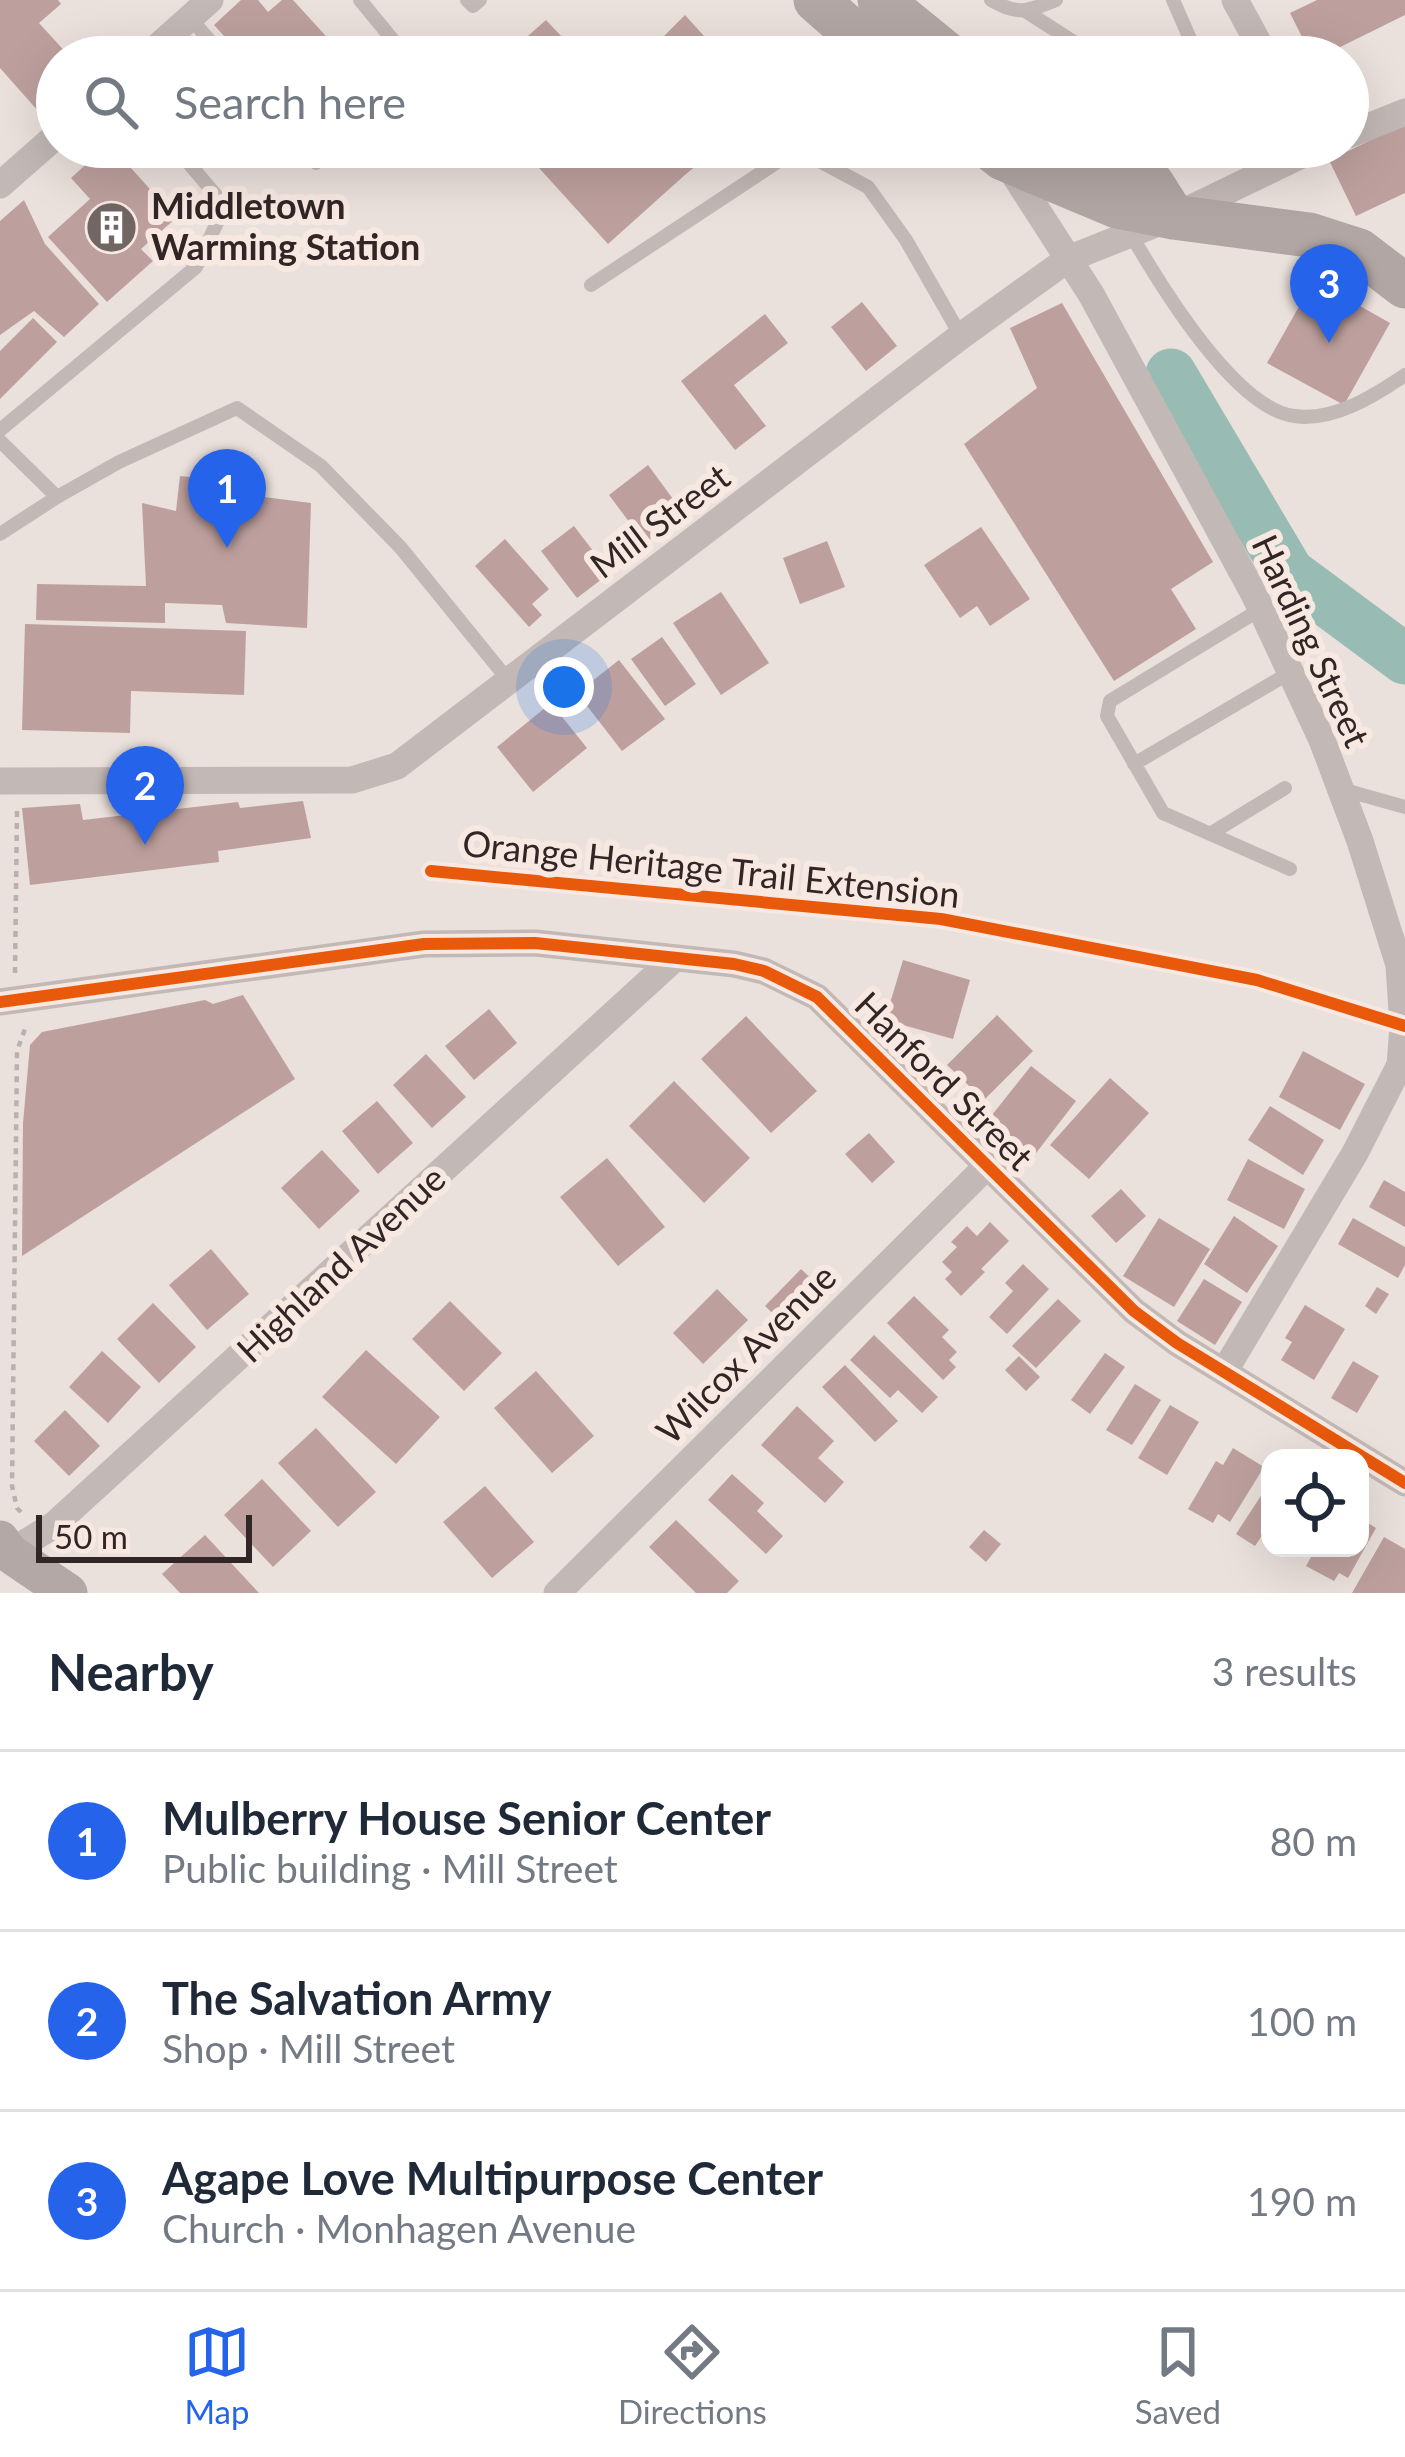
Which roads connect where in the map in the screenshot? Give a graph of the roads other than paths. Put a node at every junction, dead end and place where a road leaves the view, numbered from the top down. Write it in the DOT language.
graph roads {
  1 [pos="361,0"];
  2 [pos="467,0"];
  3 [pos="480,0"];
  4 [pos="816,0"];
  5 [pos="880,0"];
  6 [pos="991,0"];
  7 [pos="1056,0"];
  8 [pos="1173,0"];
  9 [pos="1234,0"];
  10 [pos="200,9"];
  11 [pos="1027,12"];
  12 [pos="170,36"];
  13 [pos="214,36"];
  14 [pos="388,36"];
  15 [pos="857,36"];
  16 [pos="924,36"];
  17 [pos="1064,36"];
  18 [pos="1189,36"];
  19 [pos="1254,36"];
  20 [pos="1405,112"];
  21 [pos="1369,127"];
  22 [pos="36,153"];
  23 [pos="193,168"];
  24 [pos="768,168"];
  25 [pos="832,168"];
  26 [pos="1007,168"];
  27 [pos="1032,168"];
  28 [pos="1123,168"];
  29 [pos="1274,168"];
  30 [pos="0,185"];
  31 [pos="1173,217"];
  32 [pos="1130,232"];
  33 [pos="1068,259"];
  34 [pos="591,285"];
  35 [pos="1405,286"];
  36 [pos="961,336"];
  37 [pos="1405,375"];
  38 [pos="0,430"];
  39 [pos="0,441"];
  40 [pos="57,497"];
  41 [pos="0,534"];
  42 [pos="1261,609"];
  43 [pos="1291,672"];
  44 [pos="509,681"];
  45 [pos="1134,764"];
  46 [pos="0,781"];
  47 [pos="1285,788"];
  48 [pos="1340,789"];
  49 [pos="1405,807"];
  50 [pos="1210,834"];
  51 [pos="1291,869"];
  52 [pos="675,958"];
  53 [pos="0,1002"];
  54 [pos="987,1166"];
  55 [pos="1224,1372"];
  56 [pos="1405,1483"];
  57 [pos="9,1542"];
  58 [pos="68,1593"];
  59 [pos="556,1593"];
  1 -- 14 [label="lane"];
  2 -- 3 [label="lane"];
  4 -- 15 [label="main road"];
  5 -- 16 [label="main road"];
  6 -- 11 [label="lane"];
  7 -- 11 [label="lane"];
  8 -- 18 [label="lane"];
  9 -- 19 [label="street"];
  10 -- 12 [label="street"];
  10 -- 13 [label="lane"];
  11 -- 17 [label="lane"];
  20 -- 21 [label="street"];
  22 -- 30 [label="street"];
  23 -- 38 [label="lane"];
  24 -- 34 [label="lane"];
  25 -- 36 [label="lane"];
  26 -- 33 [label="street, Harding Street"];
  27 -- 31 [label="main road"];
  28 -- 31 [label="main road"];
  29 -- 31 [label="street, Mill Street"];
  31 -- 32 [label="street, Mill Street"];
  31 -- 35 [label="main road"];
  32 -- 33 [label="street, Mill Street"];
  32 -- 37 [label="lane"];
  33 -- 36 [label="street, Mill Street"];
  33 -- 42 [label="street, Harding Street"];
  36 -- 44 [label="street, Mill Street"];
  39 -- 40 [label="lane"];
  40 -- 41 [label="lane"];
  40 -- 44 [label="lane"];
  42 -- 43 [label="street, Harding Street"];
  42 -- 45 [label="lane"];
  43 -- 45 [label="lane"];
  43 -- 48 [label="street, Harding Street"];
  44 -- 46 [label="street, Mill Street"];
  45 -- 50 [label="lane"];
  47 -- 50 [label="lane"];
  48 -- 49 [label="lane"];
  48 -- 55 [label="street, Harding Street"];
  50 -- 51 [label="lane"];
  52 -- 53 [label="street, Hanford Street"];
  52 -- 54 [label="street, Hanford Street"];
  52 -- 57 [label="street, Highland Avenue"];
  54 -- 55 [label="street, Hanford Street"];
  54 -- 59 [label="street, Wilcox Avenue"];
  55 -- 56 [label="street, Hanford Street"];
  57 -- 58 [label="street"];
}
